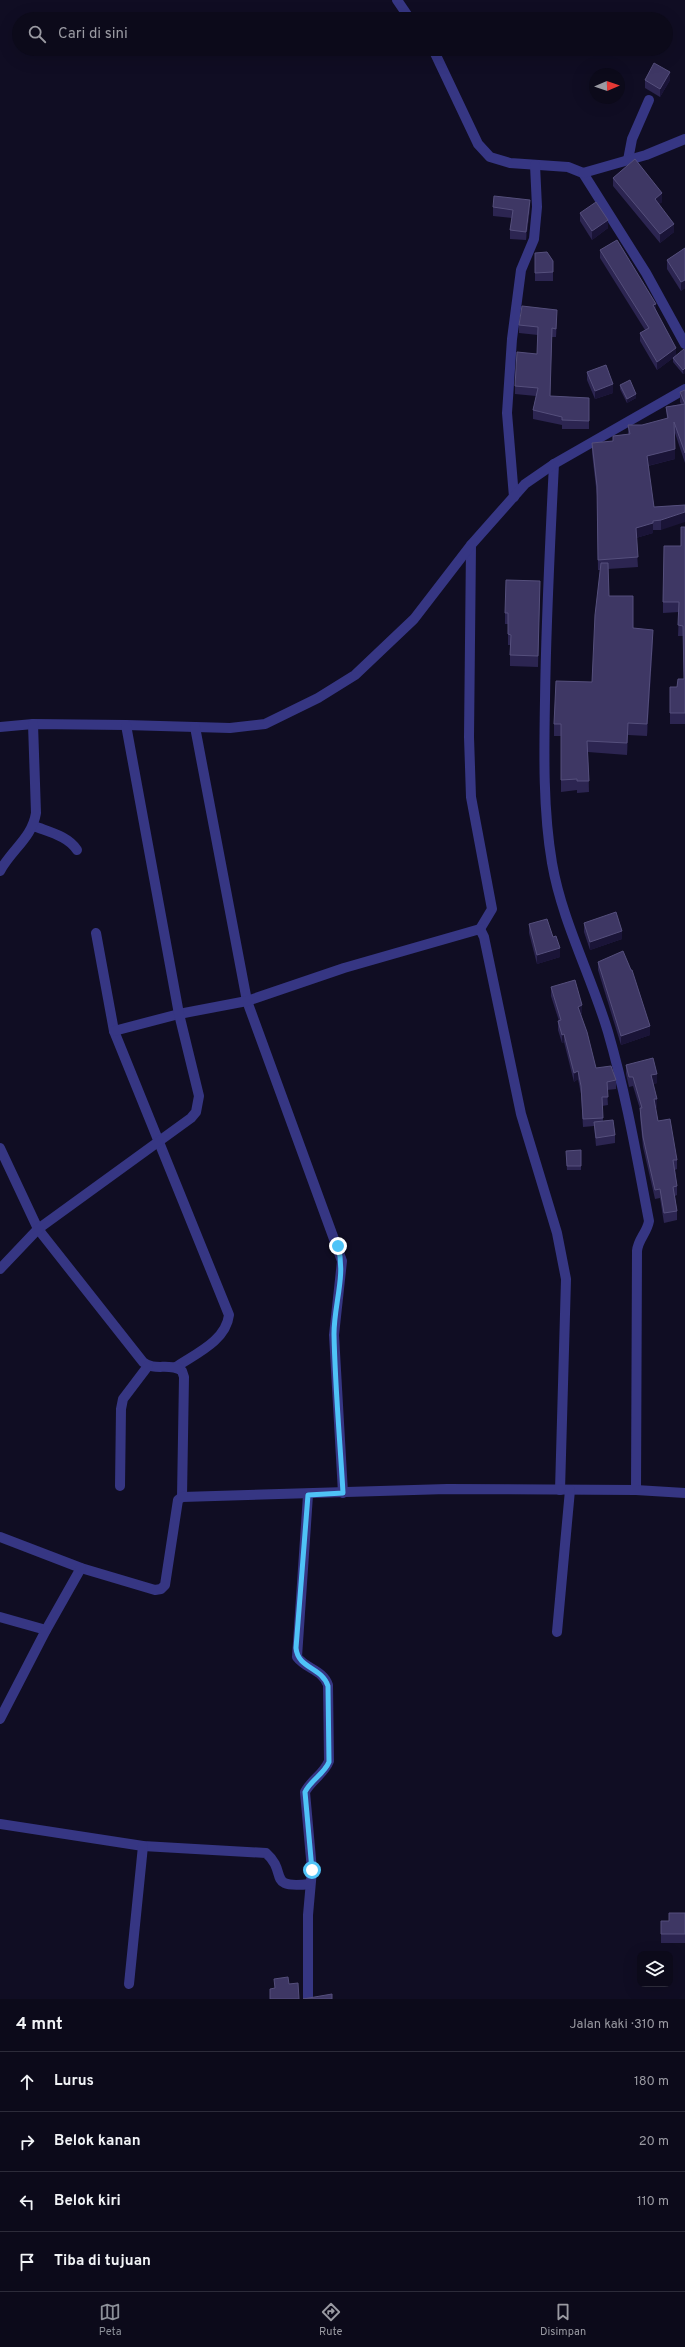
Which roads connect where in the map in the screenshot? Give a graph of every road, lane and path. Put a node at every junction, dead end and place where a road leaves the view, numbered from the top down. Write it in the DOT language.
graph roads {
  1 [pos="397,0"];
  2 [pos="405,12"];
  3 [pos="436,56"];
  4 [pos="649,100"];
  5 [pos="685,139"];
  6 [pos="628,160"];
  7 [pos="535,165"];
  8 [pos="582,173"];
  9 [pos="685,344"];
  10 [pos="685,389"];
  11 [pos="554,464"];
  12 [pos="514,497"];
  13 [pos="471,545"];
  14 [pos="33,724"];
  15 [pos="126,724"];
  16 [pos="0,727"];
  17 [pos="195,727"];
  18 [pos="34,826"];
  19 [pos="78,850"];
  20 [pos="0,871"];
  21 [pos="480,929"];
  22 [pos="96,933"];
  23 [pos="247,1001"];
  24 [pos="179,1014"];
  25 [pos="114,1031"];
  26 [pos="160,1142"];
  27 [pos="0,1148"];
  28 [pos="38,1229"];
  29 [pos="0,1268"];
  30 [pos="148,1366"];
  31 [pos="176,1367"];
  32 [pos="120,1486"];
  33 [pos="565,1490"];
  34 [pos="636,1490"];
  35 [pos="343,1493"];
  36 [pos="685,1493"];
  37 [pos="308,1495"];
  38 [pos="182,1497"];
  39 [pos="0,1537"];
  40 [pos="81,1568"];
  41 [pos="0,1617"];
  42 [pos="46,1630"];
  43 [pos="557,1632"];
  44 [pos="3,1706"];
  45 [pos="0,1720"];
  46 [pos="0,1824"];
  47 [pos="143,1846"];
  48 [pos="310,1884"];
  49 [pos="129,1984"];
  50 [pos="308,1999"];
  1 -- 2 [label="street"];
  3 -- 7 [label="street"];
  4 -- 6 [label="street"];
  5 -- 6 [label="street"];
  6 -- 8 [label="street"];
  7 -- 8 [label="street"];
  7 -- 12 [label="street"];
  8 -- 9 [label="street"];
  10 -- 11 [label="street"];
  11 -- 12 [label="street"];
  11 -- 34 [label="street"];
  12 -- 13 [label="street"];
  13 -- 17 [label="street"];
  13 -- 21 [label="street"];
  14 -- 15 [label="street"];
  14 -- 16 [label="street"];
  14 -- 18 [label="street"];
  15 -- 17 [label="street"];
  15 -- 24 [label="street"];
  17 -- 23 [label="street"];
  18 -- 19 [label="street"];
  18 -- 20 [label="street"];
  21 -- 23 [label="street"];
  21 -- 33 [label="street"];
  22 -- 25 [label="street"];
  23 -- 24 [label="street"];
  23 -- 35 [label="street"];
  24 -- 25 [label="street"];
  24 -- 26 [label="street"];
  25 -- 26 [label="street"];
  26 -- 28 [label="street"];
  26 -- 31 [label="street"];
  27 -- 28 [label="street"];
  28 -- 29 [label="street"];
  28 -- 30 [label="street"];
  30 -- 31 [label="street"];
  30 -- 32 [label="street"];
  31 -- 38 [label="street"];
  33 -- 34 [label="street"];
  33 -- 35 [label="street"];
  33 -- 43 [label="street"];
  34 -- 36 [label="street"];
  35 -- 37 [label="street"];
  37 -- 38 [label="street"];
  37 -- 48 [label="street"];
  38 -- 40 [label="street"];
  39 -- 40 [label="street"];
  40 -- 42 [label="street"];
  41 -- 42 [label="street"];
  42 -- 44 [label="street"];
  44 -- 45 [label="street"];
  46 -- 47 [label="street"];
  47 -- 48 [label="street"];
  47 -- 49 [label="street"];
  48 -- 50 [label="street"];
}
